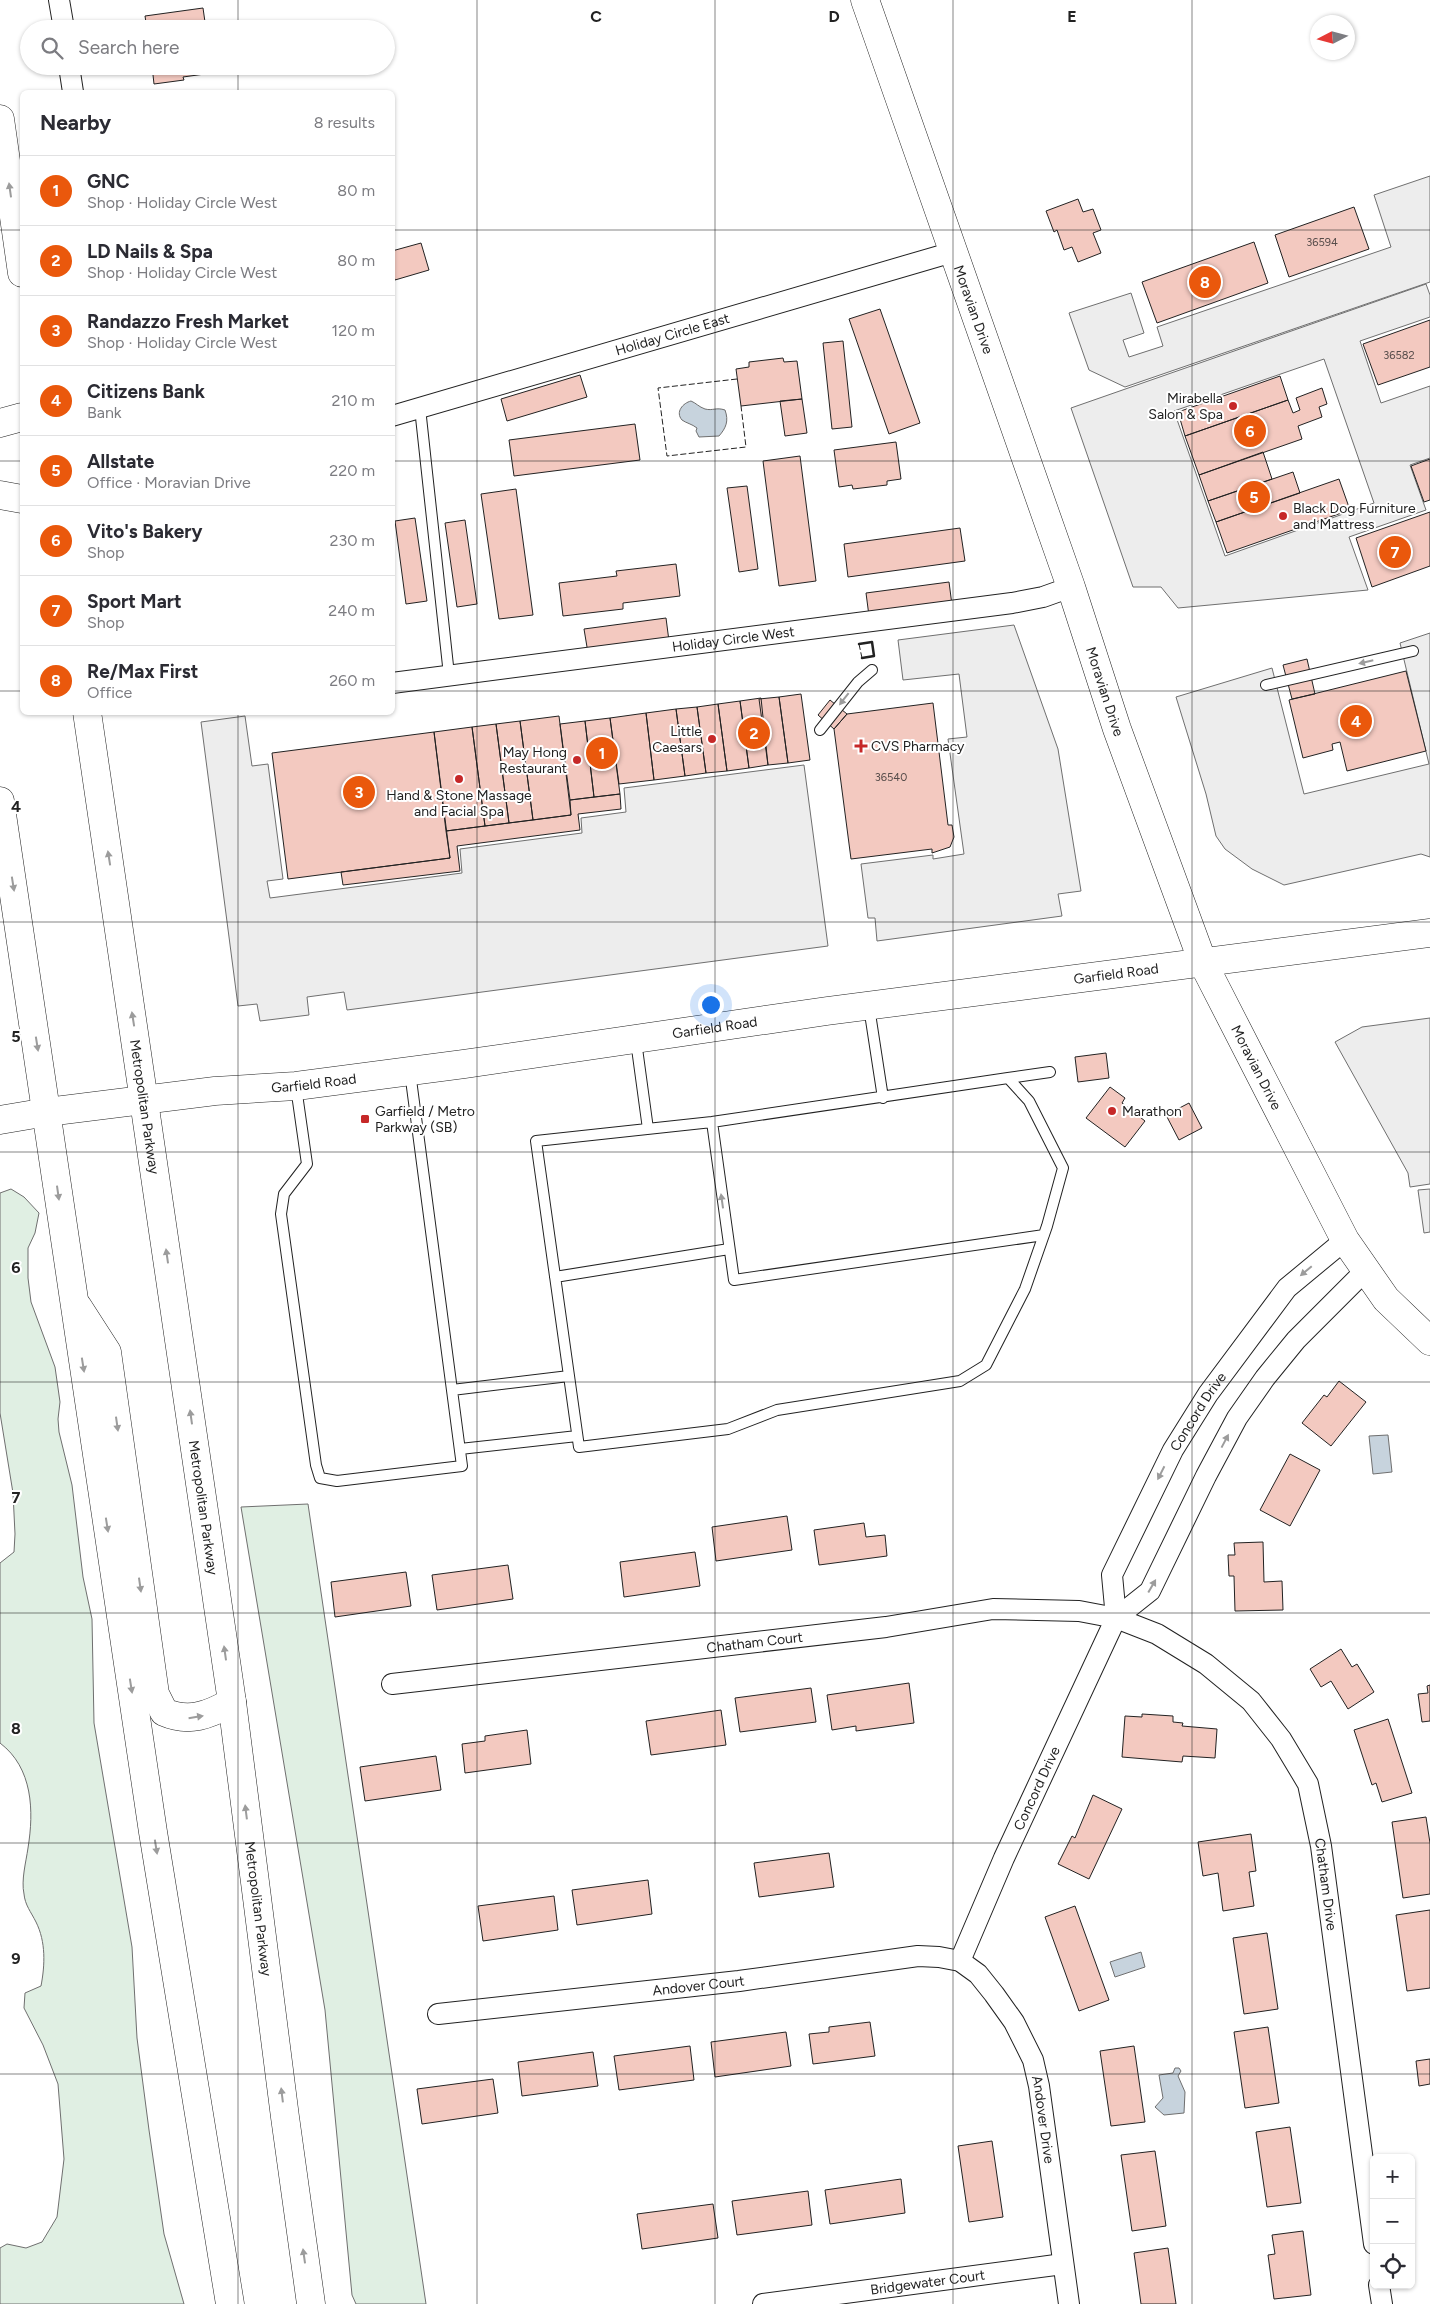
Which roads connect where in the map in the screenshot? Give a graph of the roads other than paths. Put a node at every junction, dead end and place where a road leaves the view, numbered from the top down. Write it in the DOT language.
graph roads {
  1 [pos="59,0"];
  2 [pos="865,0"];
  3 [pos="62,20"];
  4 [pos="70,75"];
  5 [pos="73,90"];
  6 [pos="0,119"];
  7 [pos="953,252"];
  8 [pos="20,259"];
  9 [pos="420,408"];
  10 [pos="395,415"];
  11 [pos="20,418"];
  12 [pos="0,423"];
  13 [pos="0,495"];
  14 [pos="20,499"];
  15 [pos="1071,588"];
  16 [pos="1413,651"];
  17 [pos="872,670"];
  18 [pos="449,676"];
  19 [pos="395,683"];
  20 [pos="1266,685"];
  21 [pos="87,715"];
  22 [pos="820,730"];
  23 [pos="0,801"];
  24 [pos="1430,933"];
  25 [pos="1203,963"];
  26 [pos="869,1006"];
  27 [pos="636,1039"];
  28 [pos="410,1071"];
  29 [pos="1050,1072"];
  30 [pos="1008,1078"];
  31 [pos="296,1086"];
  32 [pos="883,1098"];
  33 [pos="144,1100"];
  34 [pos="47,1112"];
  35 [pos="0,1120"];
  36 [pos="712,1122"];
  37 [pos="648,1129"];
  38 [pos="1044,1235"];
  39 [pos="1345,1240"];
  40 [pos="729,1249"];
  41 [pos="1365,1271"];
  42 [pos="554,1277"];
  43 [pos="73,1299"];
  44 [pos="1430,1341"];
  45 [pos="569,1376"];
  46 [pos="452,1390"];
  47 [pos="577,1436"];
  48 [pos="460,1448"];
  49 [pos="1116,1618"];
  50 [pos="392,1684"];
  51 [pos="232,1702"];
  52 [pos="960,1961"];
  53 [pos="438,2014"];
  54 [pos="1370,2214"];
  55 [pos="1063,2264"];
  56 [pos="1380,2289"];
  57 [pos="230,2304"];
  58 [pos="311,2304"];
  59 [pos="763,2304"];
  60 [pos="1069,2304"];
  61 [pos="1382,2304"];
  1 -- 3 [label="street"];
  2 -- 7 [label="main road, Moravian Drive"];
  4 -- 5 [label="street"];
  8 -- 6 [label="main road, one-way"];
  7 -- 9 [label="street, Holiday Circle East"];
  7 -- 15 [label="main road, Moravian Drive"];
  9 -- 10 [label="street, Holiday Circle East"];
  9 -- 18 [label="lane"];
  11 -- 12 [label="main road"];
  13 -- 14 [label="main road"];
  15 -- 18 [label="street, Holiday Circle West"];
  15 -- 25 [label="main road, Moravian Drive"];
  16 -- 20 [label="lane, one-way"];
  17 -- 22 [label="lane, one-way"];
  18 -- 19 [label="street, Holiday Circle West"];
  33 -- 21 [label="main road, Metropolitan Parkway, one-way"];
  23 -- 34 [label="main road, one-way"];
  24 -- 25 [label="main road, Garfield Road"];
  25 -- 26 [label="main road, Garfield Road"];
  25 -- 39 [label="main road, Moravian Drive"];
  26 -- 27 [label="main road, Garfield Road"];
  26 -- 32 [label="lane"];
  27 -- 28 [label="main road, Garfield Road"];
  27 -- 37 [label="lane"];
  28 -- 31 [label="main road, Garfield Road"];
  28 -- 46 [label="lane"];
  29 -- 30 [label="lane"];
  30 -- 32 [label="lane"];
  30 -- 38 [label="lane"];
  31 -- 33 [label="main road, Garfield Road"];
  31 -- 48 [label="lane"];
  32 -- 36 [label="lane"];
  33 -- 34 [label="main road, Garfield Road"];
  51 -- 33 [label="main road, Metropolitan Parkway, one-way"];
  34 -- 35 [label="main road, Garfield Road"];
  34 -- 43 [label="main road, one-way"];
  36 -- 37 [label="lane"];
  40 -- 36 [label="lane, one-way"];
  37 -- 42 [label="lane"];
  38 -- 40 [label="lane"];
  38 -- 47 [label="lane"];
  39 -- 41 [label="main road, Moravian Drive"];
  39 -- 49 [label="street, Concord Drive, one-way"];
  40 -- 42 [label="lane"];
  41 -- 44 [label="main road, Moravian Drive"];
  49 -- 41 [label="street, Concord Drive, one-way"];
  42 -- 45 [label="lane"];
  43 -- 51 [label="main road, one-way"];
  43 -- 57 [label="main road, one-way"];
  45 -- 46 [label="lane"];
  45 -- 47 [label="lane"];
  46 -- 48 [label="lane"];
  47 -- 48 [label="lane"];
  49 -- 50 [label="street, Chatham Court"];
  49 -- 52 [label="street, Concord Drive"];
  49 -- 54 [label="street, Chatham Drive"];
  58 -- 51 [label="main road, Metropolitan Parkway, one-way"];
  52 -- 53 [label="street, Andover Court"];
  52 -- 55 [label="street, Andover Drive"];
  55 -- 59 [label="street, Bridgewater Court"];
  55 -- 60 [label="street, Andover Drive"];
  56 -- 61 [label="street"];
}
